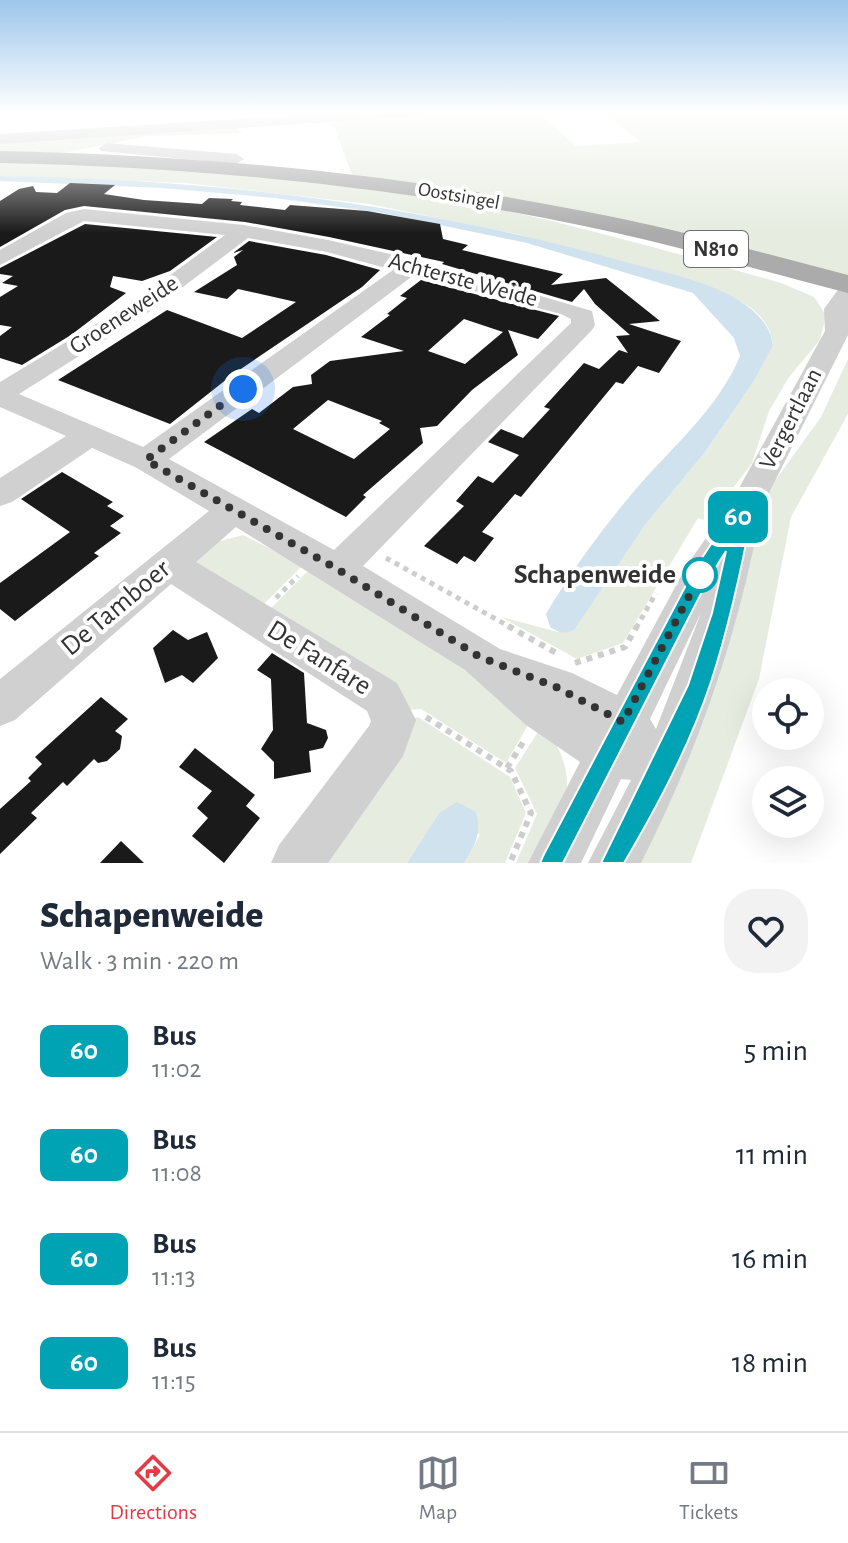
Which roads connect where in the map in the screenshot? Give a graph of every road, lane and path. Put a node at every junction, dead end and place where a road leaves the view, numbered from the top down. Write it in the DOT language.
graph roads {
  1 [pos="83,152"];
  2 [pos="143,152"];
  3 [pos="238,152"];
  4 [pos="0,157"];
  5 [pos="61,157"];
  6 [pos="243,163"];
  7 [pos="244,231"];
  8 [pos="0,259"];
  9 [pos="413,266"];
  10 [pos="845,303"];
  11 [pos="0,395"];
  12 [pos="90,435"];
  13 [pos="146,460"];
  14 [pos="0,494"];
  15 [pos="745,508"];
  16 [pos="232,511"];
  17 [pos="362,544"];
  18 [pos="168,563"];
  19 [pos="327,563"];
  20 [pos="662,582"];
  21 [pos="256,618"];
  22 [pos="0,706"];
  23 [pos="394,720"];
  24 [pos="615,738"];
  25 [pos="665,764"];
  26 [pos="297,863"];
  27 [pos="510,863"];
  28 [pos="554,863"];
  29 [pos="614,863"];
  1 -- 5 [label="street"];
  2 -- 6 [label="street"];
  3 -- 6 [label="street"];
  4 -- 5 [label="main road, Oostsingel / N810"];
  5 -- 6 [label="main road, Oostsingel / N810"];
  6 -- 10 [label="main road, Oostsingel / N810"];
  7 -- 8 [label="street, Achterste Weide"];
  7 -- 9 [label="street, Achterste Weide"];
  7 -- 11 [label="street, Groeneweide"];
  9 -- 13 [label="street"];
  9 -- 17 [label="street, Achterste Weide"];
  10 -- 15 [label="street, Vergertlaan"];
  11 -- 12 [label="street"];
  12 -- 13 [label="street"];
  12 -- 14 [label="street"];
  13 -- 16 [label="street"];
  15 -- 24 [label="street, Vergertlaan"];
  15 -- 25 [label="street, Vergertlaan"];
  16 -- 18 [label="street, De Tamboer"];
  16 -- 19 [label="street"];
  17 -- 19 [label="street, Achterste Weide"];
  17 -- 20 [label="path"];
  18 -- 21 [label="street, De Fanfare"];
  18 -- 22 [label="street, De Tamboer"];
  19 -- 21 [label="path"];
  19 -- 24 [label="street"];
  21 -- 23 [label="street, De Fanfare"];
  23 -- 26 [label="street"];
  23 -- 27 [label="path"];
  24 -- 25 [label="street"];
  24 -- 28 [label="street, Vergertlaan"];
  25 -- 29 [label="street, Vergertlaan"];
}
